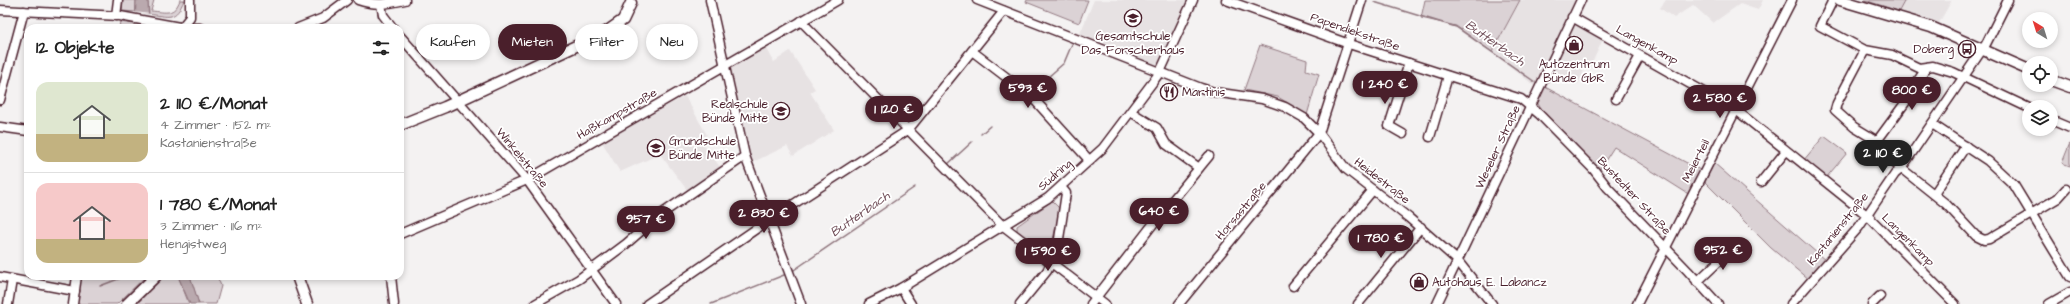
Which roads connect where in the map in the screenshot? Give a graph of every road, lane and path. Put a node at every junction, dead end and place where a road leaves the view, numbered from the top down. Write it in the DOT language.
graph roads {
  1 [pos="118,0"];
  2 [pos="190,0"];
  3 [pos="347,0"];
  4 [pos="358,0"];
  5 [pos="405,0"];
  6 [pos="710,0"];
  7 [pos="838,0"];
  8 [pos="977,0"];
  9 [pos="1193,0"];
  10 [pos="1226,0"];
  11 [pos="1362,0"];
  12 [pos="1581,0"];
  13 [pos="1792,0"];
  14 [pos="1833,0"];
  15 [pos="1841,0"];
  16 [pos="2008,0"];
  17 [pos="629,1"];
  18 [pos="380,4"];
  19 [pos="0,10"];
  20 [pos="24,11"];
  21 [pos="1004,11"];
  22 [pos="120,17"];
  23 [pos="1572,17"];
  24 [pos="801,21"];
  25 [pos="170,24"];
  26 [pos="186,24"];
  27 [pos="308,24"];
  28 [pos="390,24"];
  29 [pos="404,41"];
  30 [pos="1349,44"];
  31 [pos="1982,49"];
  32 [pos="1865,50"];
  33 [pos="972,51"];
  34 [pos="1640,56"];
  35 [pos="1409,63"];
  36 [pos="725,65"];
  37 [pos="1927,67"];
  38 [pos="2022,67"];
  39 [pos="1160,72"];
  40 [pos="1448,76"];
  41 [pos="1963,78"];
  42 [pos="2058,83"];
  43 [pos="2070,87"];
  44 [pos="1616,99"];
  45 [pos="0,100"];
  46 [pos="457,101"];
  47 [pos="2022,105"];
  48 [pos="1530,107"];
  49 [pos="1736,110"];
  50 [pos="1130,112"];
  51 [pos="404,123"];
  52 [pos="2058,123"];
  53 [pos="1932,124"];
  54 [pos="0,127"];
  55 [pos="2070,128"];
  56 [pos="24,130"];
  57 [pos="908,130"];
  58 [pos="1320,133"];
  59 [pos="1403,134"];
  60 [pos="1430,137"];
  61 [pos="1877,141"];
  62 [pos="1966,146"];
  63 [pos="1786,151"];
  64 [pos="745,156"];
  65 [pos="1209,156"];
  66 [pos="1090,161"];
  67 [pos="1199,168"];
  68 [pos="1901,169"];
  69 [pos="527,180"];
  70 [pos="1761,182"];
  71 [pos="1061,187"];
  72 [pos="2066,189"];
  73 [pos="1373,190"];
  74 [pos="1934,194"];
  75 [pos="2032,214"];
  76 [pos="1868,216"];
  77 [pos="769,220"];
  78 [pos="1002,225"];
  79 [pos="1421,228"];
  80 [pos="404,232"];
  81 [pos="1735,246"];
  82 [pos="1666,247"];
  83 [pos="1457,260"];
  84 [pos="1052,263"];
  85 [pos="592,269"];
  86 [pos="0,277"];
  87 [pos="2070,277"];
  88 [pos="12,280"];
  89 [pos="76,280"];
  90 [pos="152,280"];
  91 [pos="298,280"];
  92 [pos="391,280"];
  93 [pos="1697,282"];
  94 [pos="1293,286"];
  95 [pos="901,288"];
  96 [pos="75,291"];
  97 [pos="2070,292"];
  98 [pos="1095,296"];
  99 [pos="1880,296"];
  100 [pos="8,304"];
  101 [pos="73,304"];
  102 [pos="127,304"];
  103 [pos="307,304"];
  104 [pos="394,304"];
  105 [pos="535,304"];
  106 [pos="616,304"];
  107 [pos="647,304"];
  108 [pos="801,304"];
  109 [pos="869,304"];
  110 [pos="911,304"];
  111 [pos="1020,304"];
  112 [pos="1091,304"];
  113 [pos="1105,304"];
  114 [pos="1179,304"];
  115 [pos="1358,304"];
  116 [pos="1437,304"];
  117 [pos="1492,304"];
  118 [pos="1637,304"];
  119 [pos="1718,304"];
  120 [pos="1792,304"];
  121 [pos="1872,304"];
  122 [pos="1954,304"];
  123 [pos="2048,304"];
  1 -- 22 [label="street"];
  2 -- 26 [label="street"];
  3 -- 27 [label="street"];
  4 -- 18 [label="street"];
  5 -- 18 [label="street"];
  6 -- 36 [label="street"];
  7 -- 24 [label="street, Haßkampstraße"];
  8 -- 21 [label="street, Heidestraße"];
  9 -- 39 [label="street, Südring"];
  10 -- 30 [label="street, Papendiekstraße"];
  11 -- 30 [label="street"];
  12 -- 23 [label="street, Weseler Straße"];
  13 -- 49 [label="street, Meierteil"];
  14 -- 32 [label="street"];
  15 -- 31 [label="main road"];
  16 -- 31 [label="street, Kastanienstraße"];
  17 -- 46 [label="main road"];
  18 -- 28 [label="street"];
  19 -- 20 [label="street"];
  20 -- 22 [label="street"];
  20 -- 45 [label="street"];
  21 -- 33 [label="street"];
  21 -- 39 [label="street, Heidestraße"];
  22 -- 25 [label="street"];
  23 -- 34 [label="street, Langenkamp"];
  23 -- 48 [label="street, Weseler Straße"];
  24 -- 36 [label="street, Haßkampstraße"];
  24 -- 57 [label="street"];
  29 -- 46 [label="street, Winkelstraße"];
  30 -- 35 [label="street, Papendiekstraße"];
  30 -- 58 [label="street"];
  31 -- 38 [label="main road"];
  31 -- 41 [label="street, Kastanienstraße"];
  32 -- 37 [label="street"];
  32 -- 61 [label="street"];
  33 -- 57 [label="street"];
  33 -- 66 [label="street"];
  34 -- 44 [label="street"];
  34 -- 49 [label="street, Langenkamp"];
  35 -- 40 [label="street, Papendiekstraße"];
  35 -- 59 [label="street, Papendiekstraße"];
  36 -- 64 [label="street"];
  36 -- 69 [label="street, Haßkampstraße"];
  37 -- 41 [label="street"];
  37 -- 61 [label="street"];
  39 -- 50 [label="street, Südring"];
  39 -- 58 [label="street, Heidestraße"];
  40 -- 48 [label="street, Papendiekstraße"];
  40 -- 60 [label="street"];
  41 -- 47 [label="street"];
  41 -- 53 [label="street, Kastanienstraße"];
  42 -- 43 [label="main road"];
  46 -- 51 [label="main road"];
  46 -- 69 [label="street, Winkelstraße"];
  48 -- 82 [label="street, Bustedter Straße"];
  48 -- 83 [label="street, Weseler Straße"];
  49 -- 63 [label="street, Langenkamp"];
  49 -- 82 [label="street, Meierteil"];
  50 -- 66 [label="street, Südring"];
  50 -- 67 [label="street"];
  52 -- 55 [label="street"];
  53 -- 62 [label="street"];
  53 -- 68 [label="street, Kastanienstraße"];
  54 -- 56 [label="street"];
  57 -- 77 [label="street"];
  57 -- 78 [label="street"];
  58 -- 73 [label="street, Heidestraße"];
  58 -- 114 [label="street, Horsastraße"];
  61 -- 68 [label="street"];
  62 -- 74 [label="street"];
  62 -- 75 [label="street"];
  63 -- 70 [label="street"];
  63 -- 76 [label="street, Langenkamp"];
  64 -- 77 [label="street"];
  64 -- 85 [label="street"];
  65 -- 67 [label="street"];
  66 -- 71 [label="street, Südring"];
  67 -- 98 [label="street"];
  68 -- 74 [label="street"];
  68 -- 76 [label="street, Kastanienstraße"];
  69 -- 80 [label="street, Haßkampstraße"];
  69 -- 85 [label="street, Winkelstraße"];
  71 -- 78 [label="street, Südring"];
  71 -- 84 [label="street"];
  72 -- 75 [label="street"];
  73 -- 79 [label="street, Heidestraße"];
  73 -- 94 [label="street"];
  74 -- 75 [label="street"];
  75 -- 87 [label="street"];
  76 -- 120 [label="street, Kastanienstraße"];
  76 -- 122 [label="street, Langenkamp"];
  77 -- 107 [label="street"];
  77 -- 108 [label="street"];
  78 -- 84 [label="street"];
  78 -- 95 [label="street, Südring"];
  79 -- 83 [label="street, Heidestraße"];
  79 -- 115 [label="street"];
  81 -- 93 [label="street"];
  82 -- 93 [label="street, Bustedter Straße"];
  82 -- 118 [label="street, Meierteil"];
  83 -- 116 [label="street, Weseler Straße"];
  83 -- 117 [label="street, Heidestraße"];
  84 -- 98 [label="street"];
  84 -- 111 [label="street"];
  85 -- 105 [label="street"];
  85 -- 106 [label="street, Winkelstraße"];
  86 -- 88 [label="street"];
  88 -- 96 [label="street"];
  88 -- 100 [label="street"];
  89 -- 96 [label="street"];
  90 -- 102 [label="main road"];
  91 -- 103 [label="main road"];
  92 -- 104 [label="street"];
  93 -- 119 [label="street, Bustedter Straße"];
  95 -- 109 [label="street, Südring"];
  95 -- 110 [label="street"];
  96 -- 101 [label="street"];
  97 -- 123 [label="street"];
  98 -- 112 [label="street"];
  98 -- 113 [label="street"];
  99 -- 121 [label="street"];
}
